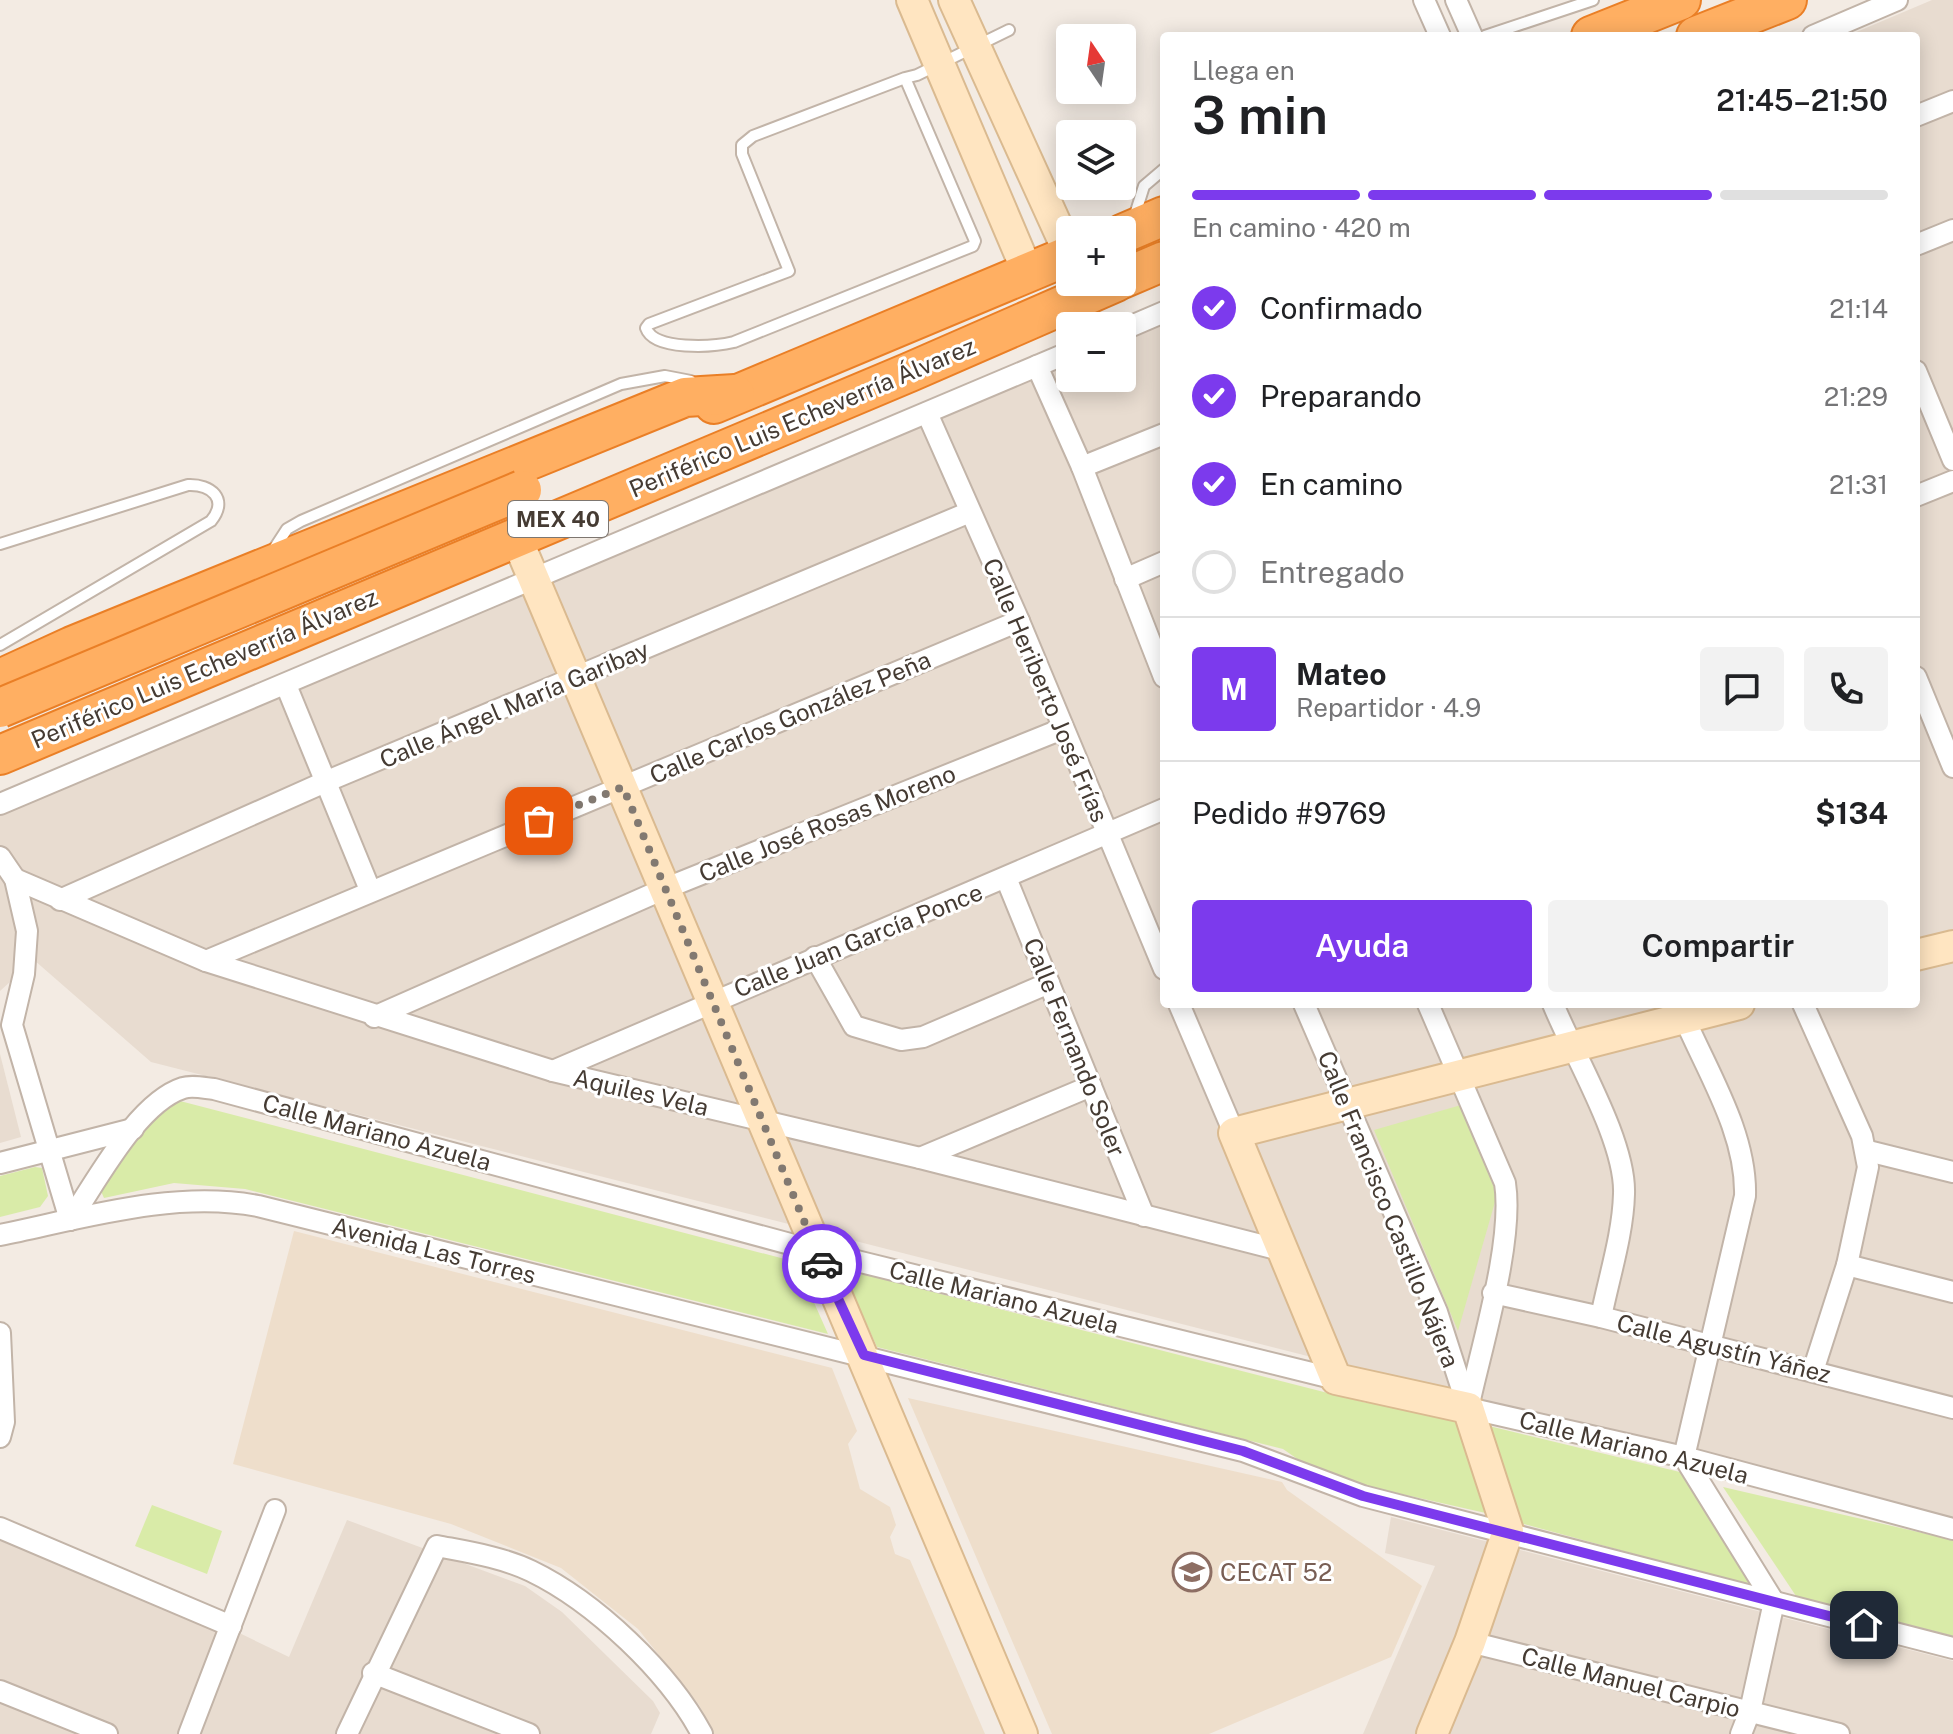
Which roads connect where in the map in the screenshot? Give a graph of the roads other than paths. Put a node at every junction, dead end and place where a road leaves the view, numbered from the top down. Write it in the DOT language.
graph roads {
  1 [pos="912,0"];
  2 [pos="954,0"];
  3 [pos="1424,0"];
  4 [pos="1456,0"];
  5 [pos="1593,0"];
  6 [pos="1681,0"];
  7 [pos="1787,0"];
  8 [pos="1897,0"];
  9 [pos="1583,14"];
  10 [pos="1009,30"];
  11 [pos="1438,32"];
  12 [pos="1470,32"];
  13 [pos="1503,32"];
  14 [pos="1706,32"];
  15 [pos="1822,32"];
  16 [pos="974,48"];
  17 [pos="939,65"];
  18 [pos="905,78"];
  19 [pos="1953,101"];
  20 [pos="1920,114"];
  21 [pos="1160,172"];
  22 [pos="1056,225"];
  23 [pos="1139,227"];
  24 [pos="1953,230"];
  25 [pos="1920,243"];
  26 [pos="1056,261"];
  27 [pos="1160,263"];
  28 [pos="1028,273"];
  29 [pos="1136,273"];
  30 [pos="1083,296"];
  31 [pos="1160,314"];
  32 [pos="1136,324"];
  33 [pos="1056,358"];
  34 [pos="1037,366"];
  35 [pos="1920,381"];
  36 [pos="735,394"];
  37 [pos="927,413"];
  38 [pos="1160,436"];
  39 [pos="1953,460"];
  40 [pos="1082,467"];
  41 [pos="1953,481"];
  42 [pos="1920,494"];
  43 [pos="970,512"];
  44 [pos="516,537"];
  45 [pos="0,544"];
  46 [pos="1160,564"];
  47 [pos="534,579"];
  48 [pos="1125,579"];
  49 [pos="1019,621"];
  50 [pos="0,645"];
  51 [pos="72,646"];
  52 [pos="1160,667"];
  53 [pos="575,678"];
  54 [pos="0,679"];
  55 [pos="0,685"];
  56 [pos="286,685"];
  57 [pos="1920,687"];
  58 [pos="0,708"];
  59 [pos="93,715"];
  60 [pos="1062,729"];
  61 [pos="0,755"];
  62 [pos="1953,767"];
  63 [pos="325,782"];
  64 [pos="623,787"];
  65 [pos="0,804"];
  66 [pos="1160,811"];
  67 [pos="1106,833"];
  68 [pos="0,857"];
  69 [pos="1006,878"];
  70 [pos="15,879"];
  71 [pos="664,889"];
  72 [pos="370,890"];
  73 [pos="60,900"];
  74 [pos="1953,946"];
  75 [pos="1920,954"];
  76 [pos="815,957"];
  77 [pos="1160,960"];
  78 [pos="206,961"];
  79 [pos="1049,983"];
  80 [pos="711,1001"];
  81 [pos="1181,1008"];
  82 [pos="1306,1008"];
  83 [pos="1430,1008"];
  84 [pos="1555,1008"];
  85 [pos="1706,1008"];
  86 [pos="1805,1008"];
  87 [pos="1682,1011"];
  88 [pos="374,1017"];
  89 [pos="6,1026"];
  90 [pos="1571,1048"];
  91 [pos="553,1071"];
  92 [pos="1458,1077"];
  93 [pos="1091,1086"];
  94 [pos="1348,1104"];
  95 [pos="760,1119"];
  96 [pos="133,1129"];
  97 [pos="1234,1133"];
  98 [pos="48,1150"];
  99 [pos="1868,1151"];
  100 [pos="920,1158"];
  101 [pos="0,1163"];
  102 [pos="1953,1172"];
  103 [pos="1144,1216"];
  104 [pos="70,1220"];
  105 [pos="0,1235"];
  106 [pos="816,1251"];
  107 [pos="1284,1251"];
  108 [pos="1847,1265"];
  109 [pos="1953,1292"];
  110 [pos="1493,1293"];
  111 [pos="1601,1317"];
  112 [pos="0,1333"];
  113 [pos="1708,1346"];
  114 [pos="864,1355"];
  115 [pos="1813,1371"];
  116 [pos="1336,1379"];
  117 [pos="1468,1408"];
  118 [pos="1953,1408"];
  119 [pos="0,1437"];
  120 [pos="1684,1457"];
  121 [pos="275,1510"];
  122 [pos="0,1528"];
  123 [pos="1953,1529"];
  124 [pos="1508,1531"];
  125 [pos="1774,1602"];
  126 [pos="231,1626"];
  127 [pos="1470,1642"];
  128 [pos="1953,1648"];
  129 [pos="373,1673"];
  130 [pos="0,1691"];
  131 [pos="1750,1711"];
  132 [pos="107,1734"];
  133 [pos="189,1734"];
  134 [pos="347,1734"];
  135 [pos="529,1734"];
  136 [pos="702,1734"];
  137 [pos="1022,1734"];
  138 [pos="1432,1734"];
  139 [pos="1741,1734"];
  140 [pos="1839,1734"];
  1 -- 17 [label="street"];
  2 -- 16 [label="street"];
  3 -- 11 [label="street"];
  4 -- 12 [label="street"];
  5 -- 9 [label="lane"];
  6 -- 9 [label="highway"];
  7 -- 14 [label="highway"];
  8 -- 15 [label="street"];
  9 -- 13 [label="lane"];
  10 -- 16 [label="lane"];
  16 -- 17 [label="lane"];
  16 -- 22 [label="street"];
  17 -- 18 [label="lane"];
  17 -- 28 [label="street"];
  18 -- 18 [label="lane"];
  19 -- 20 [label="street"];
  21 -- 23 [label="lane"];
  24 -- 25 [label="street"];
  26 -- 28 [label="highway, Periférico Luis Echeverría Álvarez / MEX 40"];
  27 -- 29 [label="highway"];
  28 -- 36 [label="highway, Periférico Luis Echeverría Álvarez / MEX 40"];
  30 -- 44 [label="highway, Periférico Luis Echeverría Álvarez / MEX 40"];
  31 -- 32 [label="street"];
  33 -- 34 [label="street"];
  34 -- 37 [label="street"];
  34 -- 40 [label="street"];
  35 -- 39 [label="street"];
  36 -- 51 [label="highway"];
  36 -- 58 [label="highway, Periférico Luis Echeverría Álvarez / MEX 40, bridge"];
  37 -- 43 [label="street, Calle Heriberto José Frías"];
  37 -- 47 [label="street"];
  38 -- 40 [label="street"];
  40 -- 48 [label="street"];
  41 -- 42 [label="street"];
  43 -- 49 [label="street, Calle Heriberto José Frías"];
  43 -- 53 [label="street, Calle Ángel María Garibay"];
  44 -- 47 [label="street"];
  44 -- 59 [label="highway, Periférico Luis Echeverría Álvarez / MEX 40"];
  45 -- 50 [label="lane"];
  46 -- 48 [label="street"];
  47 -- 53 [label="street"];
  47 -- 56 [label="street"];
  48 -- 52 [label="street"];
  49 -- 60 [label="street, Calle Heriberto José Frías"];
  49 -- 64 [label="street, Calle Carlos González Peña"];
  51 -- 54 [label="highway"];
  51 -- 59 [label="highway"];
  53 -- 63 [label="street, Calle Ángel María Garibay"];
  53 -- 64 [label="street"];
  55 -- 59 [label="highway"];
  56 -- 63 [label="street"];
  56 -- 65 [label="street"];
  57 -- 62 [label="street"];
  59 -- 61 [label="highway, Periférico Luis Echeverría Álvarez / MEX 40"];
  60 -- 67 [label="street, Calle Heriberto José Frías"];
  60 -- 71 [label="street, Calle José Rosas Moreno"];
  63 -- 72 [label="street"];
  63 -- 73 [label="street, Calle Ángel María Garibay"];
  64 -- 71 [label="street"];
  64 -- 72 [label="street, Calle Carlos González Peña"];
  66 -- 67 [label="street, Calle Juan García Ponce"];
  67 -- 69 [label="street, Calle Juan García Ponce"];
  67 -- 77 [label="street, Calle Heriberto José Frías"];
  68 -- 70 [label="street"];
  69 -- 76 [label="street, Calle Juan García Ponce"];
  69 -- 79 [label="street, Calle Fernando Soler"];
  70 -- 73 [label="street, Aquiles Vela"];
  70 -- 89 [label="street"];
  71 -- 80 [label="street"];
  71 -- 88 [label="street, Calle José Rosas Moreno"];
  72 -- 78 [label="street, Calle Carlos González Peña"];
  73 -- 78 [label="street, Aquiles Vela"];
  74 -- 75 [label="street"];
  76 -- 79 [label="street"];
  76 -- 80 [label="street, Calle Juan García Ponce"];
  78 -- 88 [label="street, Aquiles Vela"];
  79 -- 93 [label="street, Calle Fernando Soler"];
  80 -- 91 [label="street, Calle Juan García Ponce"];
  80 -- 95 [label="street"];
  81 -- 97 [label="street"];
  82 -- 94 [label="street, Calle Francisco Castillo Nájera"];
  83 -- 92 [label="street"];
  84 -- 90 [label="street"];
  85 -- 87 [label="street"];
  86 -- 99 [label="street"];
  87 -- 90 [label="street"];
  87 -- 113 [label="street"];
  88 -- 91 [label="street, Aquiles Vela"];
  89 -- 98 [label="street"];
  90 -- 92 [label="street"];
  90 -- 111 [label="street"];
  91 -- 95 [label="street, Aquiles Vela"];
  92 -- 94 [label="street"];
  92 -- 110 [label="street"];
  93 -- 100 [label="street"];
  93 -- 103 [label="street, Calle Fernando Soler"];
  94 -- 97 [label="street"];
  94 -- 117 [label="street, Calle Francisco Castillo Nájera"];
  95 -- 100 [label="street, Aquiles Vela"];
  95 -- 106 [label="street"];
  96 -- 98 [label="street"];
  96 -- 104 [label="street, Calle Mariano Azuela"];
  96 -- 106 [label="street, Calle Mariano Azuela"];
  97 -- 107 [label="street"];
  98 -- 101 [label="street"];
  98 -- 104 [label="street"];
  99 -- 102 [label="street"];
  99 -- 108 [label="street"];
  100 -- 103 [label="street, Aquiles Vela"];
  103 -- 107 [label="street, Aquiles Vela"];
  104 -- 105 [label="street, Avenida Las Torres"];
  104 -- 114 [label="street, Avenida Las Torres"];
  106 -- 114 [label="street"];
  106 -- 116 [label="street, Calle Mariano Azuela"];
  107 -- 116 [label="street"];
  108 -- 109 [label="street"];
  108 -- 115 [label="street"];
  110 -- 111 [label="street, Calle Agustín Yáñez"];
  110 -- 117 [label="street"];
  111 -- 113 [label="street, Calle Agustín Yáñez"];
  112 -- 119 [label="street"];
  113 -- 115 [label="street, Calle Agustín Yáñez"];
  113 -- 120 [label="street"];
  114 -- 124 [label="street, Avenida Las Torres"];
  114 -- 137 [label="street"];
  115 -- 118 [label="street, Calle Agustín Yáñez"];
  116 -- 117 [label="street, Calle Mariano Azuela"];
  117 -- 120 [label="street, Calle Mariano Azuela"];
  117 -- 124 [label="street, Calle Francisco Castillo Nájera"];
  120 -- 123 [label="street, Calle Mariano Azuela"];
  120 -- 125 [label="street"];
  121 -- 126 [label="street"];
  122 -- 126 [label="street"];
  124 -- 125 [label="street, Avenida Las Torres"];
  124 -- 127 [label="street"];
  125 -- 128 [label="street, Avenida Las Torres"];
  125 -- 131 [label="street"];
  126 -- 133 [label="street"];
  127 -- 131 [label="street, Calle Manuel Carpio"];
  127 -- 138 [label="street"];
  129 -- 134 [label="street"];
  129 -- 135 [label="street"];
  129 -- 136 [label="street"];
  130 -- 132 [label="street"];
  131 -- 139 [label="street"];
  131 -- 140 [label="street, Calle Manuel Carpio"];
}
